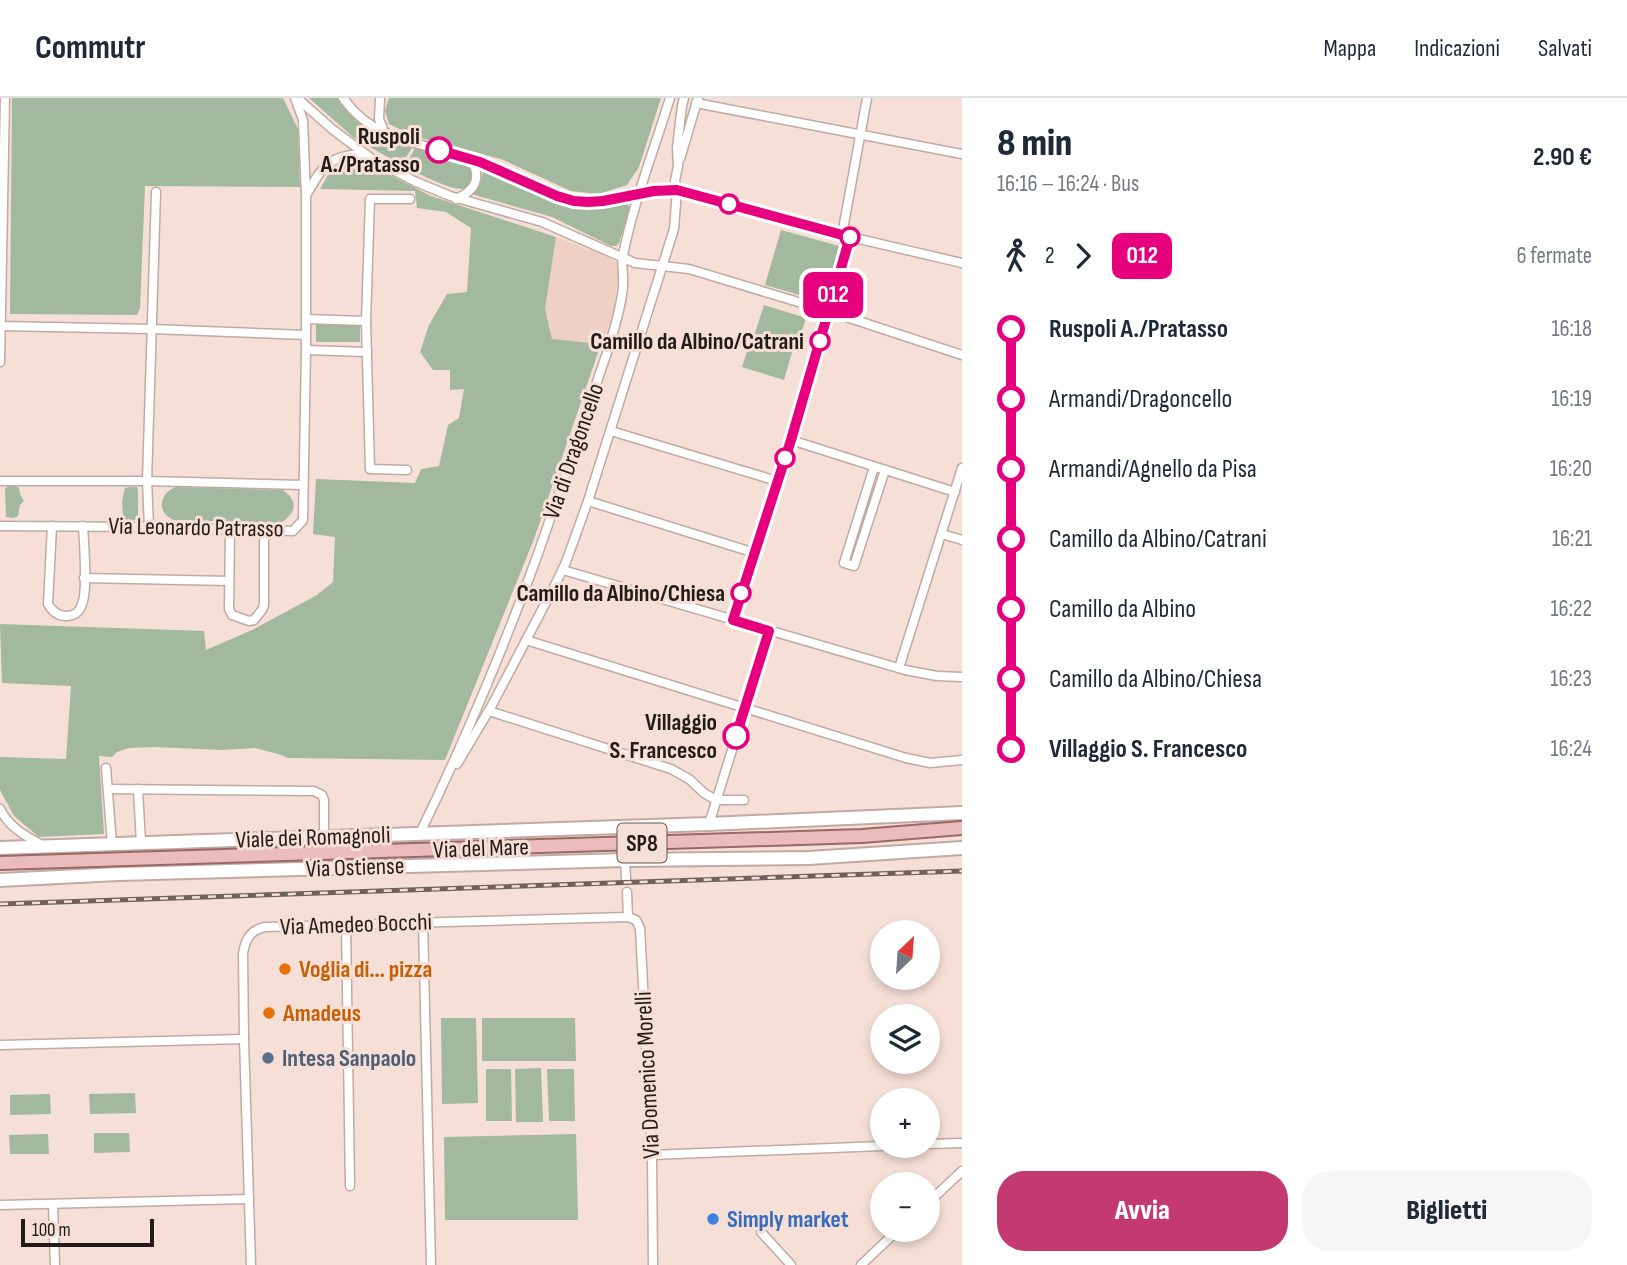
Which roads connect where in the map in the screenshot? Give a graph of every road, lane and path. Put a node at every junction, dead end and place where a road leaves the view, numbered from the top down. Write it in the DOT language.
graph roads {
  1 [pos="5,98"];
  2 [pos="296,98"];
  3 [pos="343,98"];
  4 [pos="380,98"];
  5 [pos="670,98"];
  6 [pos="684,98"];
  7 [pos="867,98"];
  8 [pos="697,101"];
  9 [pos="384,132"];
  10 [pos="860,134"];
  11 [pos="364,154"];
  12 [pos="962,154"];
  13 [pos="471,159"];
  14 [pos="678,166"];
  15 [pos="677,190"];
  16 [pos="156,192"];
  17 [pos="639,195"];
  18 [pos="306,196"];
  19 [pos="456,199"];
  20 [pos="410,200"];
  21 [pos="846,236"];
  22 [pos="622,258"];
  23 [pos="962,262"];
  24 [pos="663,266"];
  25 [pos="828,311"];
  26 [pos="306,319"];
  27 [pos="366,321"];
  28 [pos="0,326"];
  29 [pos="151,329"];
  30 [pos="306,335"];
  31 [pos="306,350"];
  32 [pos="367,352"];
  33 [pos="962,355"];
  34 [pos="0,362"];
  35 [pos="611,431"];
  36 [pos="791,440"];
  37 [pos="874,467"];
  38 [pos="962,468"];
  39 [pos="407,470"];
  40 [pos="885,470"];
  41 [pos="0,481"];
  42 [pos="147,481"];
  43 [pos="777,481"];
  44 [pos="303,485"];
  45 [pos="955,492"];
  46 [pos="588,501"];
  47 [pos="0,526"];
  48 [pos="52,526"];
  49 [pos="83,526"];
  50 [pos="149,527"];
  51 [pos="230,529"];
  52 [pos="264,530"];
  53 [pos="942,534"];
  54 [pos="962,540"];
  55 [pos="755,553"];
  56 [pos="563,570"];
  57 [pos="84,578"];
  58 [pos="229,581"];
  59 [pos="733,620"];
  60 [pos="769,631"];
  61 [pos="526,640"];
  62 [pos="899,668"];
  63 [pos="962,677"];
  64 [pos="744,708"];
  65 [pos="489,711"];
  66 [pos="962,760"];
  67 [pos="106,768"];
  68 [pos="107,789"];
  69 [pos="138,789"];
  70 [pos="439,793"];
  71 [pos="716,800"];
  72 [pos="744,800"];
  73 [pos="0,809"];
  74 [pos="962,813"];
  75 [pos="709,824"];
  76 [pos="962,828"];
  77 [pos="420,832"];
  78 [pos="324,836"];
  79 [pos="862,836"];
  80 [pos="962,836"];
  81 [pos="141,843"];
  82 [pos="111,844"];
  83 [pos="44,847"];
  84 [pos="0,848"];
  85 [pos="962,848"];
  86 [pos="625,860"];
  87 [pos="0,863"];
  88 [pos="626,879"];
  89 [pos="0,880"];
  90 [pos="627,892"];
  91 [pos="628,917"];
  92 [pos="423,922"];
  93 [pos="346,925"];
  94 [pos="243,1039"];
  95 [pos="0,1045"];
  96 [pos="962,1143"];
  97 [pos="940,1144"];
  98 [pos="870,1146"];
  99 [pos="652,1155"];
  100 [pos="962,1171"];
  101 [pos="350,1186"];
  102 [pos="940,1192"];
  103 [pos="250,1199"];
  104 [pos="0,1205"];
  105 [pos="53,1205"];
  106 [pos="761,1232"];
  107 [pos="885,1242"];
  108 [pos="55,1265"];
  109 [pos="251,1265"];
  110 [pos="431,1265"];
  111 [pos="653,1265"];
  112 [pos="791,1265"];
  113 [pos="861,1265"];
  1 -- 28 [label="street"];
  2 -- 11 [label="street"];
  2 -- 18 [label="street, Via Leonardo Patrasso"];
  3 -- 9 [label="street"];
  4 -- 9 [label="street"];
  5 -- 17 [label="street, Via di Dragoncello"];
  6 -- 14 [label="street, Via di Dragoncello"];
  7 -- 10 [label="street"];
  8 -- 10 [label="street"];
  8 -- 14 [label="street, Via di Dragoncello"];
  9 -- 13 [label="street"];
  10 -- 12 [label="street"];
  10 -- 21 [label="street"];
  11 -- 18 [label="street"];
  11 -- 19 [label="street"];
  13 -- 17 [label="street"];
  13 -- 19 [label="street"];
  14 -- 15 [label="street, Via di Dragoncello"];
  15 -- 17 [label="street"];
  15 -- 21 [label="street"];
  15 -- 24 [label="street, Via di Dragoncello"];
  16 -- 29 [label="street"];
  17 -- 22 [label="street, Via di Dragoncello"];
  18 -- 26 [label="street, Via Leonardo Patrasso"];
  19 -- 22 [label="street"];
  20 -- 27 [label="street"];
  21 -- 23 [label="street"];
  21 -- 25 [label="street"];
  22 -- 24 [label="street"];
  22 -- 70 [label="street, Via di Dragoncello"];
  24 -- 25 [label="street"];
  24 -- 35 [label="street, Via di Dragoncello"];
  25 -- 33 [label="street"];
  25 -- 36 [label="street"];
  26 -- 27 [label="street"];
  26 -- 30 [label="street, Via Leonardo Patrasso"];
  27 -- 32 [label="street"];
  28 -- 29 [label="street"];
  28 -- 34 [label="street"];
  29 -- 30 [label="street"];
  29 -- 42 [label="street"];
  30 -- 31 [label="street, Via Leonardo Patrasso"];
  31 -- 32 [label="street"];
  31 -- 44 [label="street, Via Leonardo Patrasso"];
  32 -- 39 [label="street"];
  35 -- 43 [label="street"];
  35 -- 46 [label="street, Via di Dragoncello"];
  36 -- 37 [label="street"];
  36 -- 43 [label="street"];
  37 -- 40 [label="street"];
  37 -- 40 [label="street"];
  38 -- 45 [label="street"];
  40 -- 45 [label="street"];
  41 -- 42 [label="street"];
  42 -- 44 [label="street"];
  42 -- 50 [label="street"];
  43 -- 55 [label="street"];
  44 -- 52 [label="street, Via Leonardo Patrasso"];
  45 -- 53 [label="street"];
  46 -- 55 [label="street"];
  46 -- 56 [label="street, Via di Dragoncello"];
  47 -- 48 [label="street, Via Leonardo Patrasso"];
  48 -- 49 [label="street, Via Leonardo Patrasso"];
  48 -- 57 [label="street"];
  49 -- 50 [label="street, Via Leonardo Patrasso"];
  49 -- 57 [label="street"];
  50 -- 51 [label="street, Via Leonardo Patrasso"];
  51 -- 52 [label="street, Via Leonardo Patrasso"];
  51 -- 58 [label="street"];
  52 -- 58 [label="street"];
  53 -- 54 [label="street"];
  53 -- 62 [label="street"];
  55 -- 59 [label="street"];
  56 -- 59 [label="street"];
  56 -- 61 [label="street, Via di Dragoncello"];
  57 -- 58 [label="street"];
  59 -- 60 [label="street"];
  60 -- 62 [label="street"];
  60 -- 64 [label="street"];
  61 -- 64 [label="street"];
  61 -- 65 [label="street, Via di Dragoncello"];
  62 -- 63 [label="street"];
  64 -- 66 [label="street"];
  64 -- 71 [label="street"];
  65 -- 70 [label="street, Via di Dragoncello"];
  65 -- 71 [label="street"];
  67 -- 68 [label="street"];
  68 -- 69 [label="street"];
  68 -- 82 [label="street"];
  69 -- 78 [label="street"];
  69 -- 81 [label="street"];
  70 -- 77 [label="street, Via di Dragoncello"];
  71 -- 72 [label="street"];
  71 -- 75 [label="street"];
  73 -- 83 [label="street"];
  74 -- 75 [label="main road, Viale dei Romagnoli"];
  75 -- 77 [label="main road, Viale dei Romagnoli"];
  76 -- 79 [label="main road, Via del Mare / SP8"];
  77 -- 78 [label="main road, Viale dei Romagnoli"];
  78 -- 81 [label="main road, Viale dei Romagnoli"];
  79 -- 80 [label="main road"];
  79 -- 87 [label="main road, Via del Mare / SP8"];
  81 -- 82 [label="main road, Viale dei Romagnoli"];
  82 -- 83 [label="main road, Viale dei Romagnoli"];
  83 -- 84 [label="main road, Viale dei Romagnoli"];
  85 -- 86 [label="main road, Via Ostiense"];
  86 -- 88 [label="street"];
  86 -- 89 [label="main road, Via Ostiense"];
  90 -- 91 [label="street, Via Domenico Morelli"];
  91 -- 92 [label="street, Via Amedeo Bocchi"];
  91 -- 99 [label="street, Via Domenico Morelli"];
  92 -- 93 [label="street, Via Amedeo Bocchi"];
  92 -- 110 [label="street"];
  93 -- 94 [label="street, Via Amedeo Bocchi"];
  93 -- 101 [label="street"];
  94 -- 95 [label="street"];
  94 -- 103 [label="street, Via Amedeo Bocchi"];
  96 -- 97 [label="street"];
  98 -- 99 [label="street"];
  99 -- 111 [label="street, Via Domenico Morelli"];
  100 -- 102 [label="street"];
  103 -- 105 [label="street"];
  103 -- 109 [label="street, Via Amedeo Bocchi"];
  104 -- 105 [label="street"];
  105 -- 108 [label="street"];
  106 -- 112 [label="street"];
  107 -- 113 [label="street"];
}
